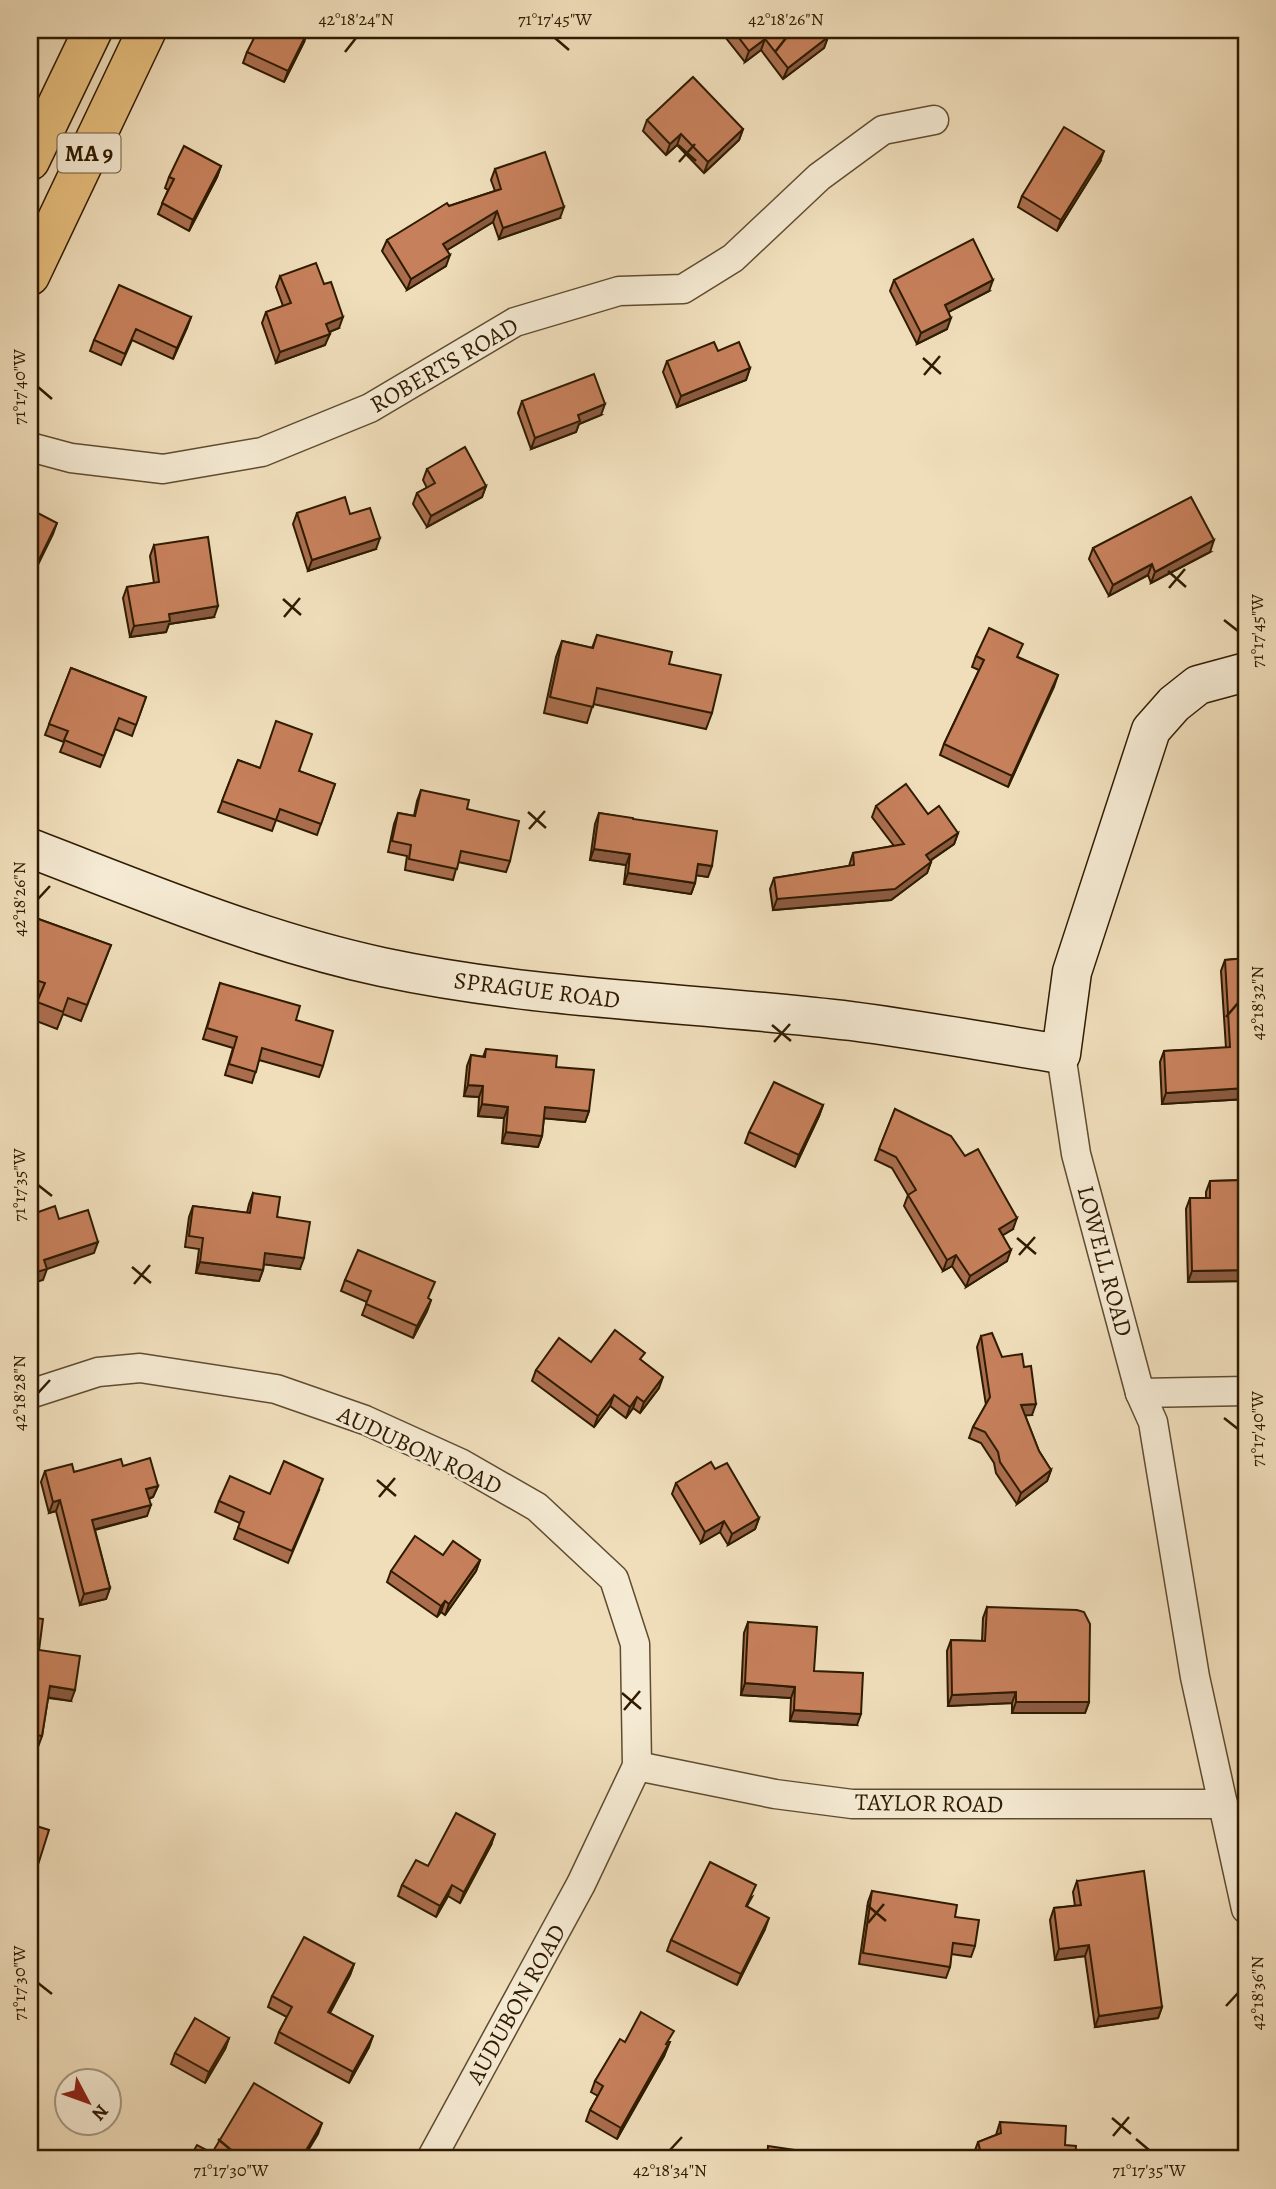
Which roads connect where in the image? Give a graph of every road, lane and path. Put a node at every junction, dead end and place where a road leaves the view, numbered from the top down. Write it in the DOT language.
graph roads {
  1 [pos="93,30"];
  2 [pos="147,30"];
  3 [pos="934,120"];
  4 [pos="30,161"];
  5 [pos="30,276"];
  6 [pos="30,446"];
  7 [pos="1246,672"];
  8 [pos="30,848"];
  9 [pos="1061,1054"];
  10 [pos="1246,1391"];
  11 [pos="1140,1393"];
  12 [pos="30,1394"];
  13 [pos="637,1766"];
  14 [pos="1223,1804"];
  15 [pos="1246,1909"];
  16 [pos="431,2159"];
  1 -- 4 [label="highway, MA 9"];
  2 -- 5 [label="highway, MA 9"];
  3 -- 6 [label="street, ROBERTS ROAD"];
  7 -- 9 [label="street, LOWELL ROAD"];
  8 -- 9 [label="street, SPRAGUE ROAD"];
  9 -- 11 [label="street, LOWELL ROAD"];
  10 -- 11 [label="street"];
  11 -- 14 [label="street, LOWELL ROAD"];
  12 -- 13 [label="street, AUDUBON ROAD"];
  13 -- 14 [label="street, TAYLOR ROAD"];
  13 -- 16 [label="street, AUDUBON ROAD"];
  14 -- 15 [label="street, LOWELL ROAD"];
}
